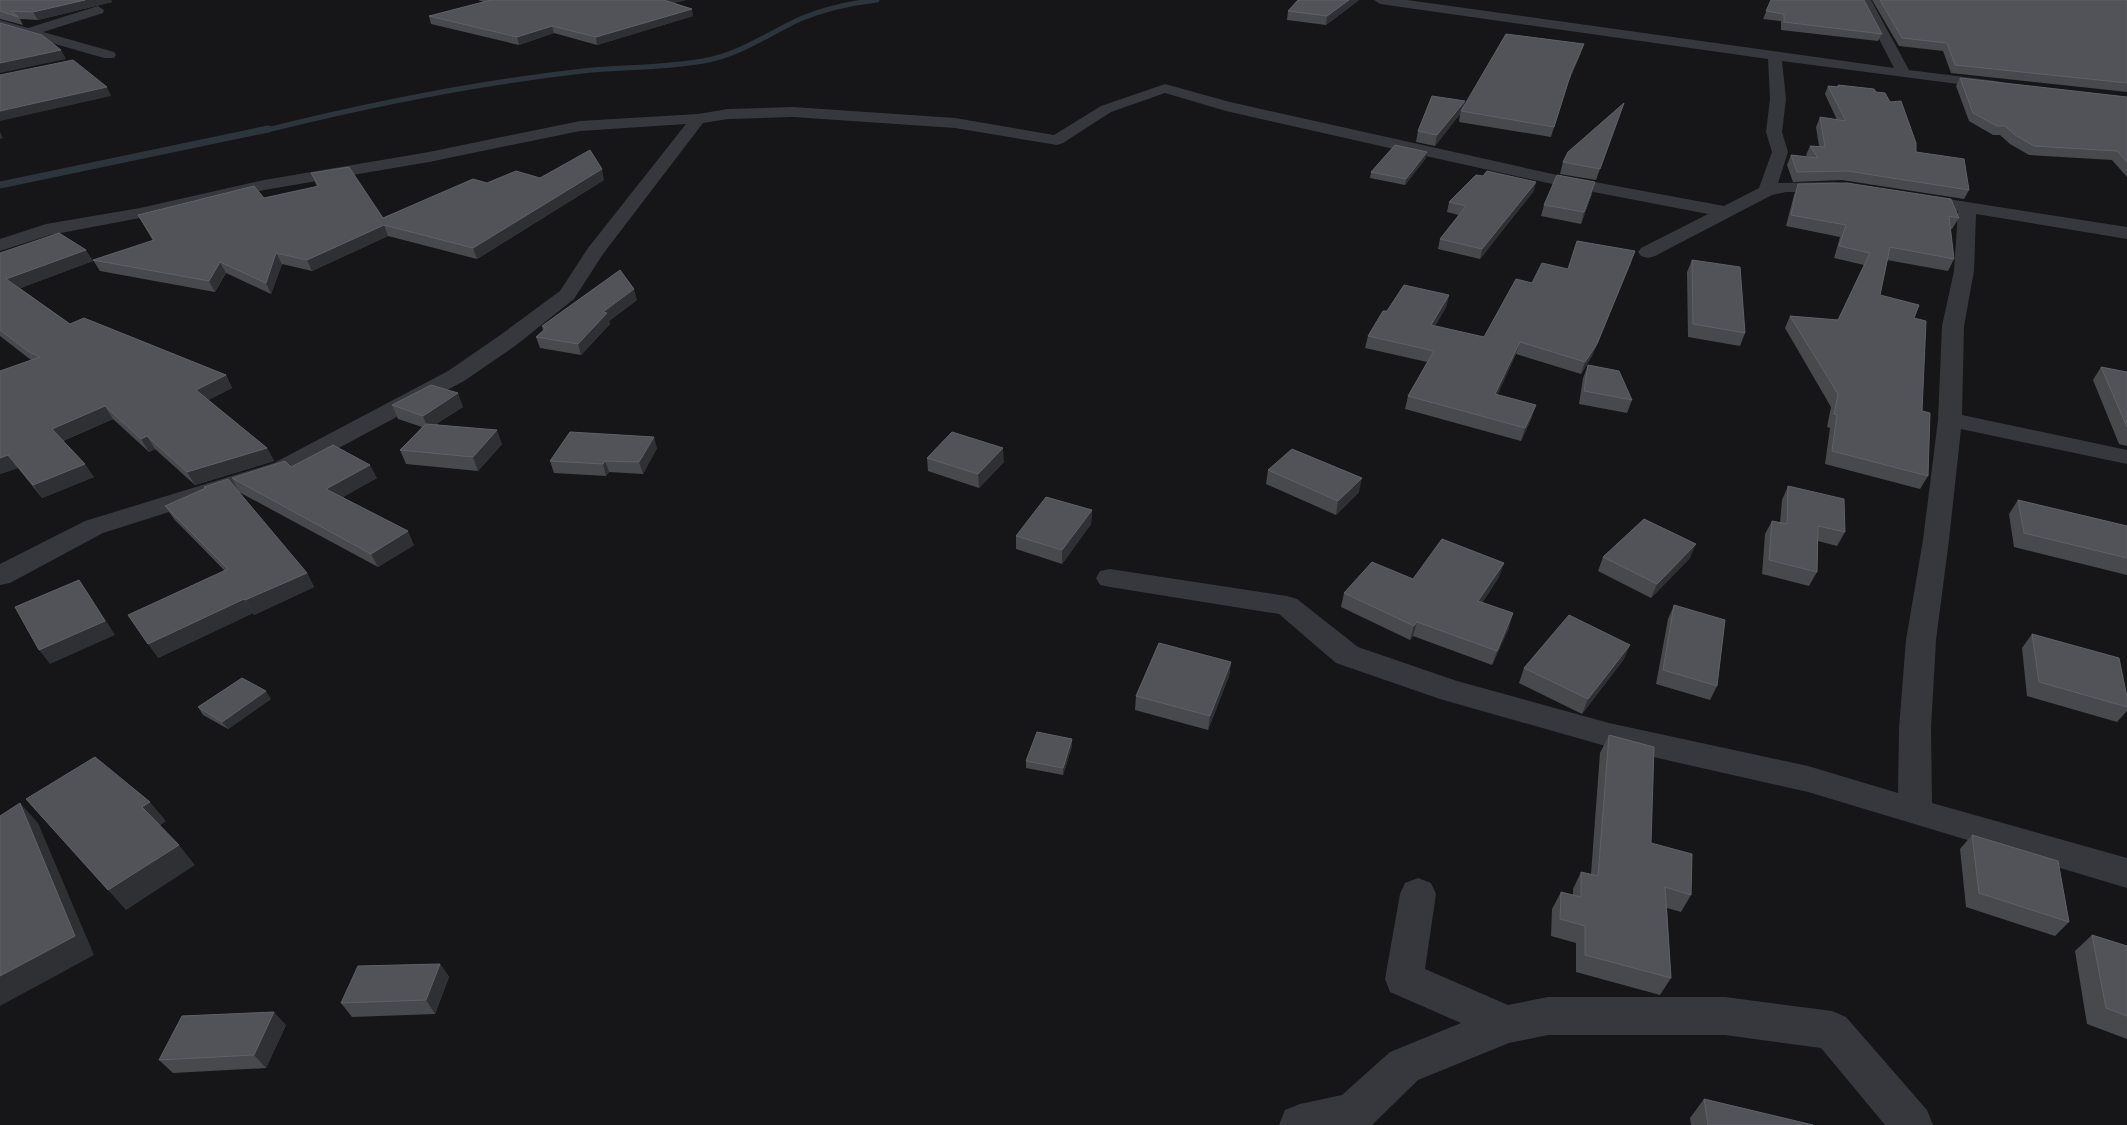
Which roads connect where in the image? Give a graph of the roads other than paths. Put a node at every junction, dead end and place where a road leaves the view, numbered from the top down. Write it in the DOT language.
graph roads {
  1 [pos="1380,0"];
  2 [pos="1463,0"];
  3 [pos="1865,0"];
  4 [pos="98,10"];
  5 [pos="1448,10"];
  6 [pos="0,24"];
  7 [pos="29,32"];
  8 [pos="1775,56"];
  9 [pos="82,61"];
  10 [pos="1904,74"];
  11 [pos="2011,86"];
  12 [pos="698,119"];
  13 [pos="1852,189"];
  14 [pos="1767,192"];
  15 [pos="1929,200"];
  16 [pos="1967,206"];
  17 [pos="1726,212"];
  18 [pos="2127,233"];
  19 [pos="0,245"];
  20 [pos="1648,252"];
  21 [pos="1950,420"];
  22 [pos="2127,457"];
  23 [pos="0,576"];
  24 [pos="1110,578"];
  25 [pos="1915,812"];
  26 [pos="2127,873"];
  27 [pos="1418,894"];
  28 [pos="1507,1024"];
  29 [pos="1300,1125"];
  30 [pos="1912,1125"];
  1 -- 5 [label="street"];
  2 -- 5 [label="street"];
  3 -- 10 [label="street"];
  4 -- 7 [label="street"];
  5 -- 8 [label="street"];
  6 -- 7 [label="street"];
  7 -- 9 [label="street"];
  8 -- 10 [label="street"];
  8 -- 14 [label="street"];
  10 -- 11 [label="street"];
  12 -- 17 [label="street"];
  12 -- 19 [label="street"];
  12 -- 23 [label="street"];
  13 -- 14 [label="street"];
  14 -- 17 [label="street"];
  15 -- 16 [label="street"];
  16 -- 18 [label="street"];
  16 -- 21 [label="street"];
  17 -- 20 [label="street"];
  21 -- 22 [label="street"];
  21 -- 25 [label="street"];
  24 -- 25 [label="street"];
  25 -- 26 [label="street"];
  27 -- 28 [label="street"];
  28 -- 29 [label="street"];
  28 -- 30 [label="street"];
}
